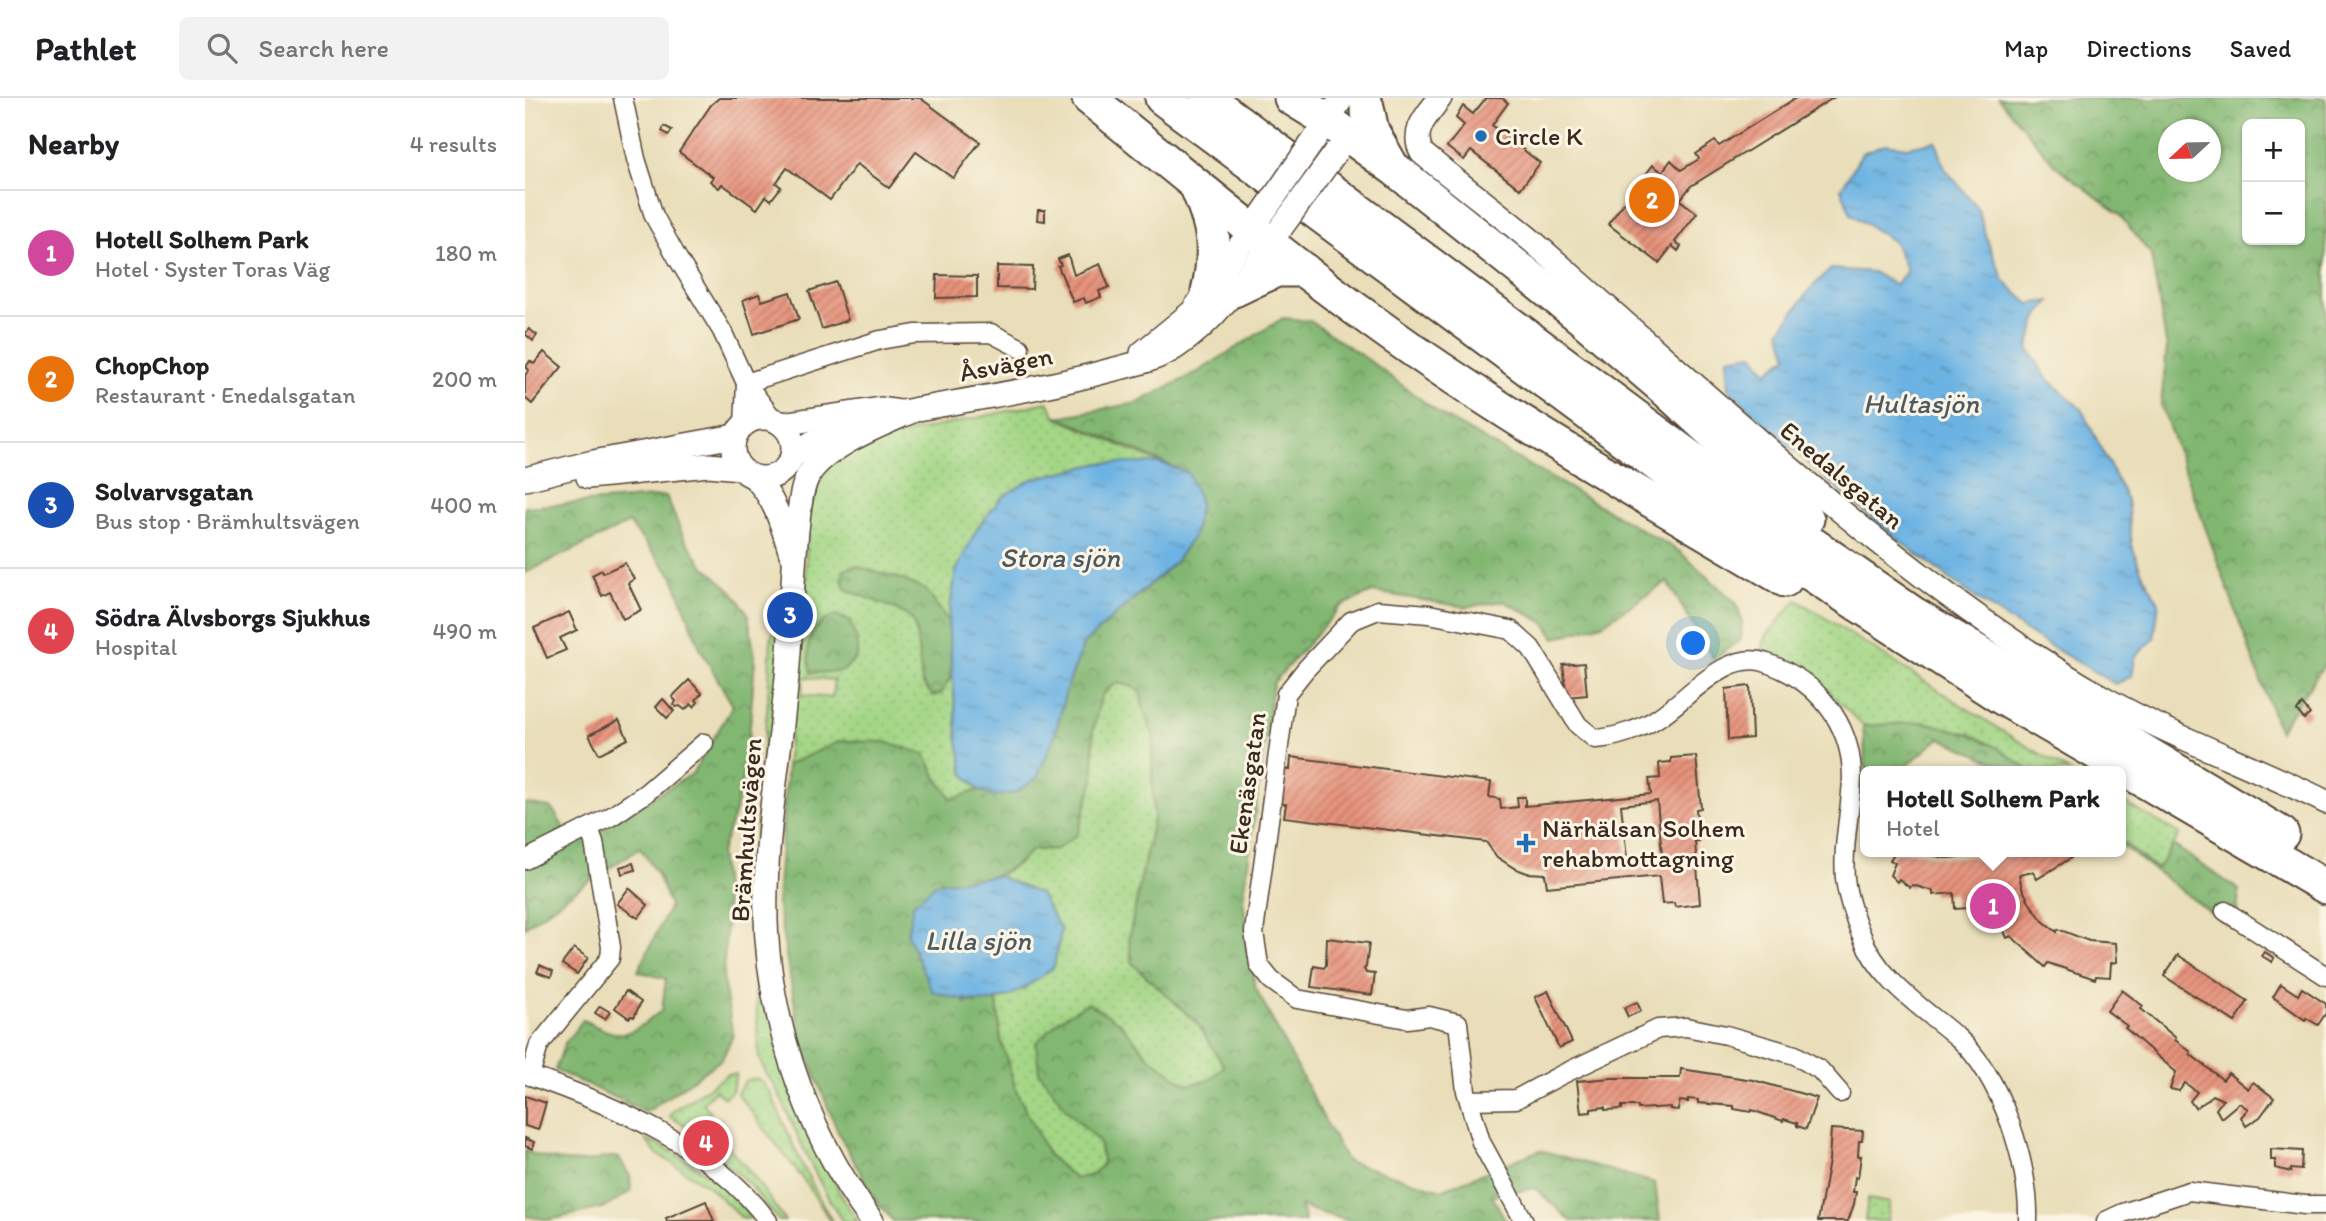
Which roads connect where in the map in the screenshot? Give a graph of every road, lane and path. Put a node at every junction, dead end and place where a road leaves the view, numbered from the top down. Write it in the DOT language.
graph roads {
  1 [pos="624,98"];
  2 [pos="1089,98"];
  3 [pos="1162,98"];
  4 [pos="1207,98"];
  5 [pos="1440,98"];
  6 [pos="1294,100"];
  7 [pos="1343,118"];
  8 [pos="1196,185"];
  9 [pos="1266,229"];
  10 [pos="1304,270"];
  11 [pos="1221,291"];
  12 [pos="1020,348"];
  13 [pos="745,383"];
  14 [pos="909,411"];
  15 [pos="778,422"];
  16 [pos="740,430"];
  17 [pos="790,462"];
  18 [pos="748,473"];
  19 [pos="527,479"];
  20 [pos="791,554"];
  21 [pos="792,588"];
  22 [pos="1914,614"];
  23 [pos="1999,696"];
  24 [pos="704,743"];
  25 [pos="2119,766"];
  26 [pos="2126,770"];
  27 [pos="2326,802"];
  28 [pos="589,828"];
  29 [pos="525,860"];
  30 [pos="2326,860"];
  31 [pos="2326,887"];
  32 [pos="2225,911"];
  33 [pos="2326,976"];
  34 [pos="528,1075"];
  35 [pos="1840,1093"];
  36 [pos="1469,1100"];
  37 [pos="2326,1205"];
  38 [pos="2306,1213"];
  39 [pos="768,1221"];
  40 [pos="872,1221"];
  41 [pos="1524,1221"];
  42 [pos="2028,1221"];
  43 [pos="2106,1221"];
  1 -- 13 [label="street"];
  2 -- 8 [label="highway"];
  3 -- 23 [label="highway"];
  4 -- 22 [label="highway"];
  5 -- 27 [label="street, Enedalsgatan"];
  6 -- 7 [label="highway"];
  7 -- 9 [label="street, Åsvägen, bridge"];
  7 -- 22 [label="highway"];
  8 -- 9 [label="highway"];
  8 -- 11 [label="highway"];
  9 -- 10 [label="highway"];
  9 -- 11 [label="street, Åsvägen"];
  10 -- 11 [label="highway"];
  10 -- 23 [label="highway"];
  11 -- 14 [label="street, Åsvägen"];
  12 -- 13 [label="street"];
  13 -- 15 [label="street"];
  13 -- 16 [label="street"];
  14 -- 15 [label="street, Åsvägen"];
  14 -- 17 [label="street, Åsvägen"];
  14 -- 21 [label="street, Brämhultsvägen"];
  15 -- 16 [label="street"];
  15 -- 17 [label="street"];
  16 -- 18 [label="street"];
  16 -- 19 [label="street"];
  17 -- 18 [label="street"];
  17 -- 20 [label="street, Brämhultsvägen"];
  18 -- 19 [label="street"];
  18 -- 20 [label="street, Brämhultsvägen"];
  20 -- 21 [label="street, Brämhultsvägen"];
  21 -- 40 [label="street, Brämhultsvägen"];
  22 -- 30 [label="highway"];
  23 -- 25 [label="highway"];
  24 -- 28 [label="street"];
  26 -- 31 [label="highway"];
  28 -- 29 [label="street"];
  28 -- 34 [label="street"];
  32 -- 33 [label="street"];
  34 -- 39 [label="street"];
  35 -- 36 [label="street"];
  36 -- 41 [label="street, Ekenäsgatan"];
  36 -- 42 [label="street, Ekenäsgatan"];
  37 -- 38 [label="street"];
  38 -- 43 [label="street"];
}
